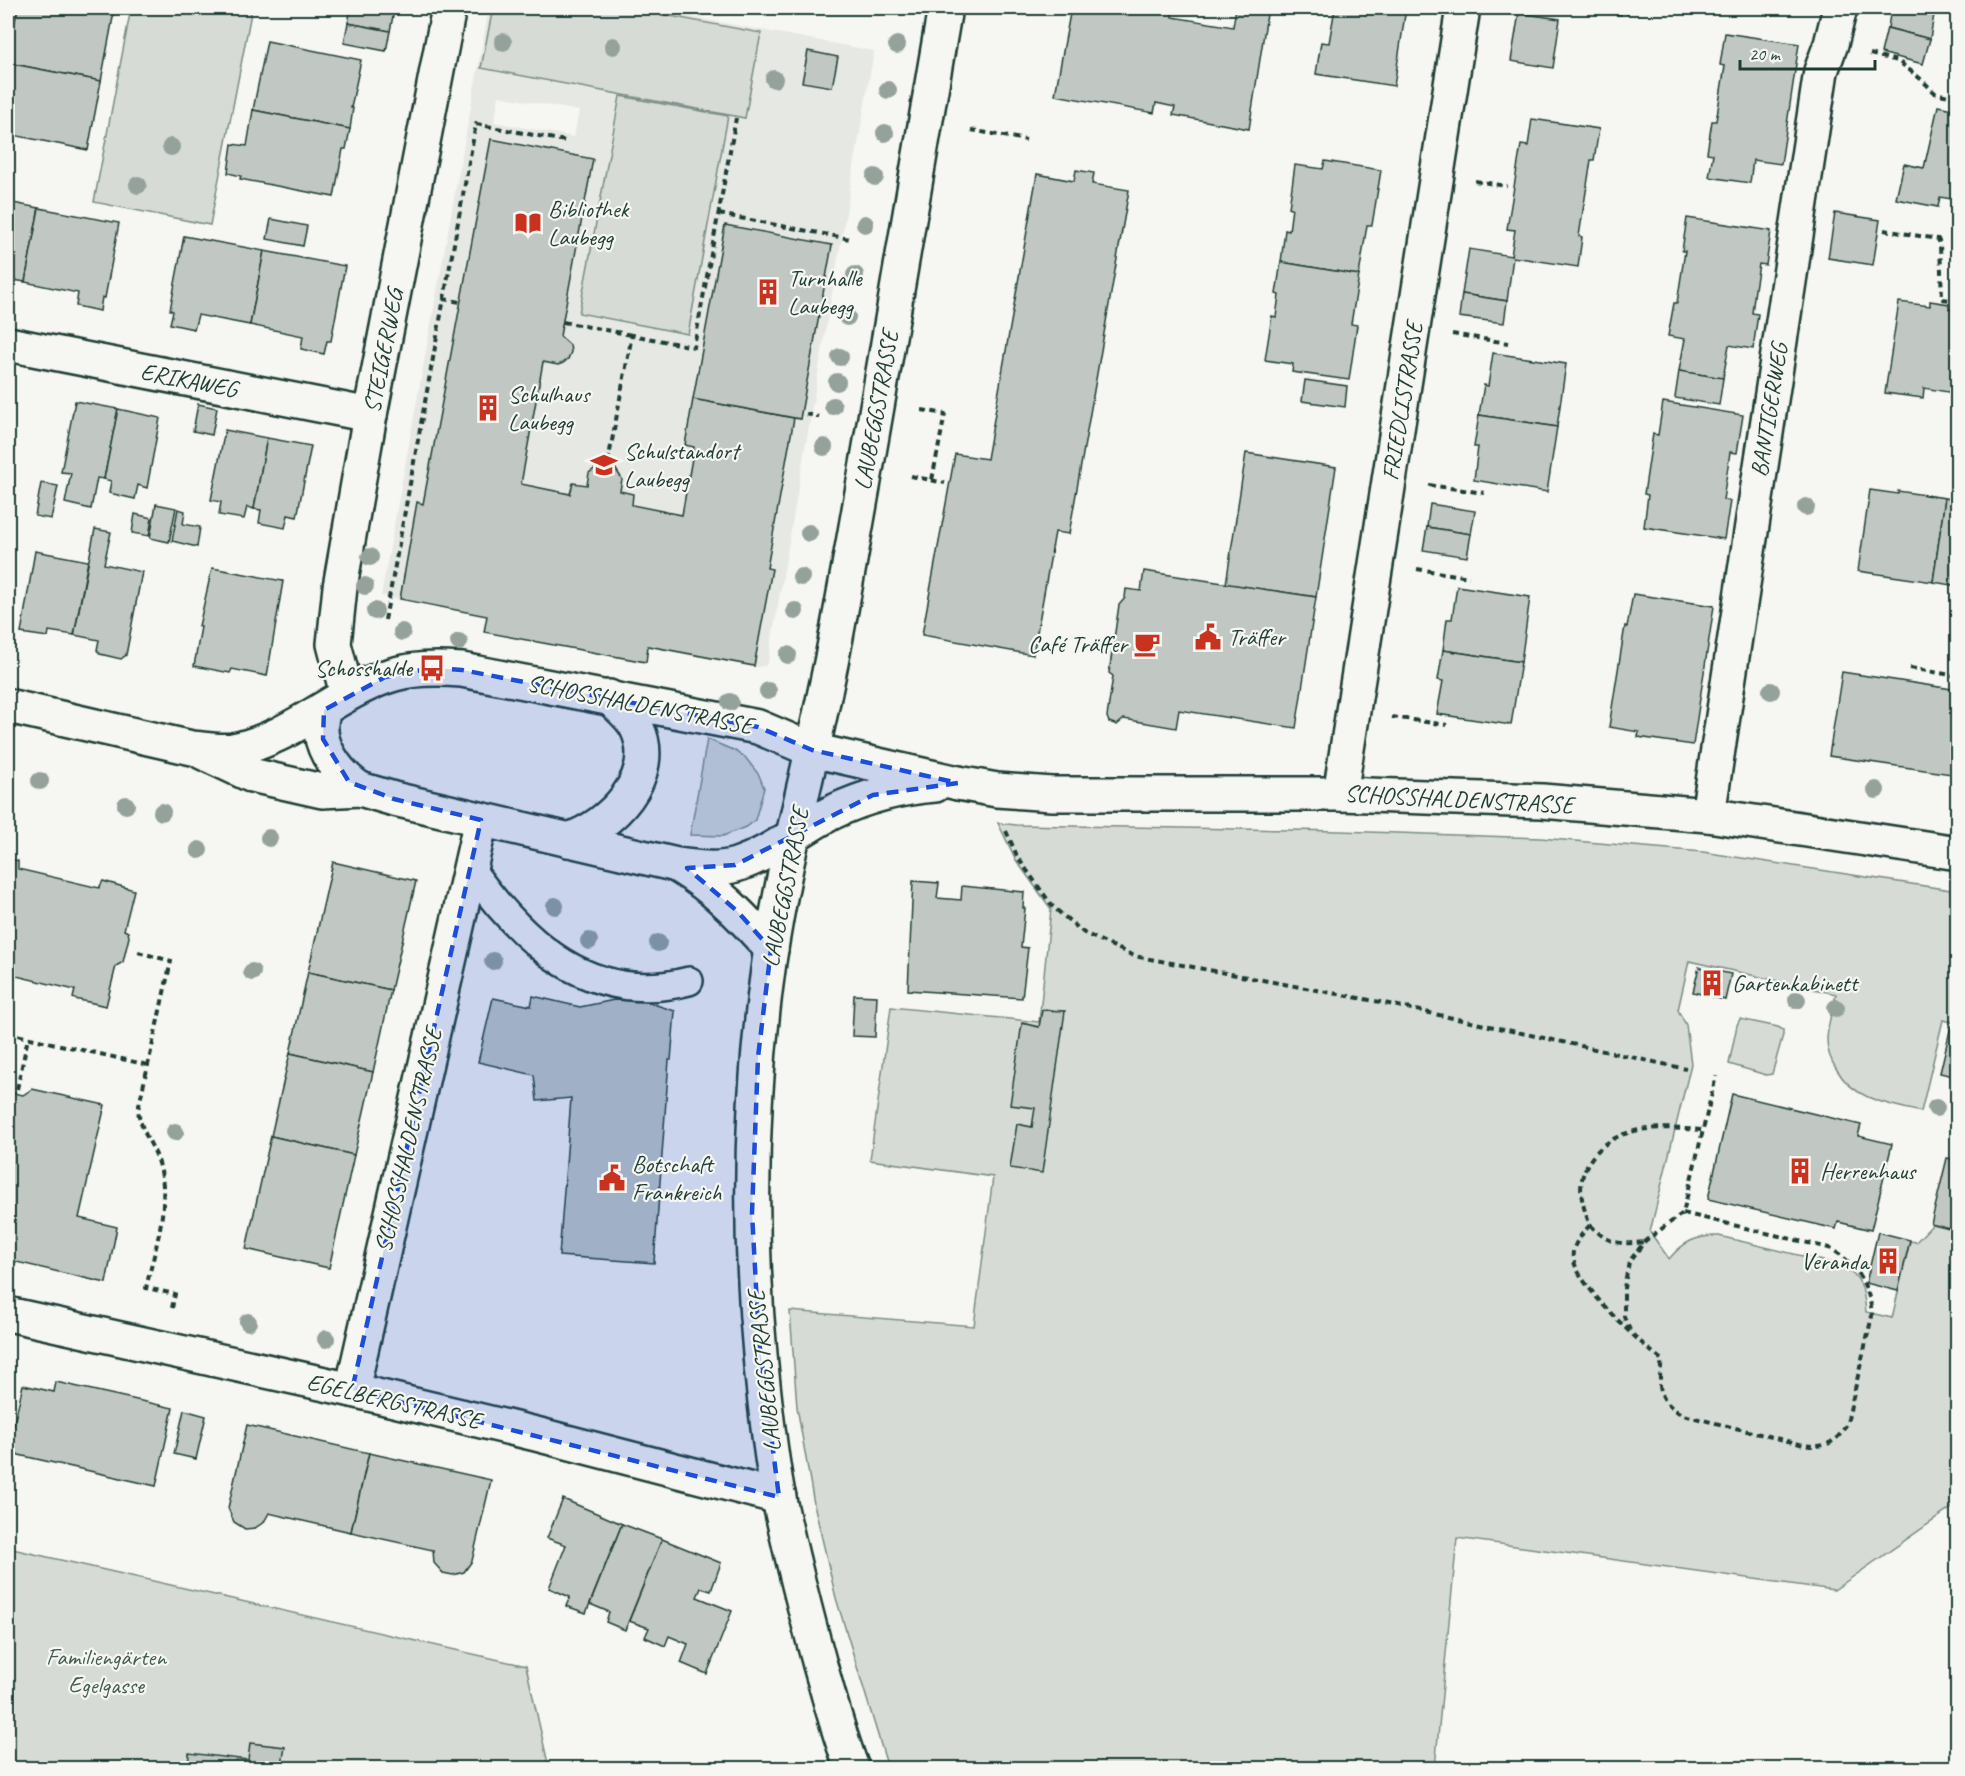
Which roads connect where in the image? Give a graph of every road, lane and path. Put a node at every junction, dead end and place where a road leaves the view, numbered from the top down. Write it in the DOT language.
graph roads {
  1 [pos="450,8"];
  2 [pos="945,8"];
  3 [pos="1463,8"];
  4 [pos="1538,8"];
  5 [pos="1552,8"];
  6 [pos="1574,8"];
  7 [pos="1629,8"];
  8 [pos="1840,8"];
  9 [pos="1885,58"];
  10 [pos="1958,98"];
  11 [pos="736,118"];
  12 [pos="971,130"];
  13 [pos="1026,140"];
  14 [pos="564,141"];
  15 [pos="1480,182"];
  16 [pos="1507,186"];
  17 [pos="719,214"];
  18 [pos="1884,230"];
  19 [pos="850,239"];
  20 [pos="443,299"];
  21 [pos="1958,301"];
  22 [pos="460,302"];
  23 [pos="563,322"];
  24 [pos="632,335"];
  25 [pos="1471,337"];
  26 [pos="1508,343"];
  27 [pos="8,344"];
  28 [pos="922,410"];
  29 [pos="806,414"];
  30 [pos="370,415"];
  31 [pos="819,417"];
  32 [pos="608,462"];
  33 [pos="911,476"];
  34 [pos="932,480"];
  35 [pos="945,483"];
  36 [pos="1449,488"];
  37 [pos="1484,494"];
  38 [pos="1435,572"];
  39 [pos="1469,577"];
  40 [pos="385,620"];
  41 [pos="1910,668"];
  42 [pos="1958,676"];
  43 [pos="609,697"];
  44 [pos="335,702"];
  45 [pos="8,706"];
  46 [pos="1412,720"];
  47 [pos="1447,725"];
  48 [pos="192,747"];
  49 [pos="812,750"];
  50 [pos="958,783"];
  51 [pos="360,789"];
  52 [pos="997,790"];
  53 [pos="1340,794"];
  54 [pos="1707,815"];
  55 [pos="481,820"];
  56 [pos="794,835"];
  57 [pos="568,840"];
  58 [pos="1958,853"];
  59 [pos="677,865"];
  60 [pos="469,867"];
  61 [pos="771,949"];
  62 [pos="138,952"];
  63 [pos="689,981"];
  64 [pos="8,1033"];
  65 [pos="28,1038"];
  66 [pos="148,1065"];
  67 [pos="1686,1069"];
  68 [pos="1716,1076"];
  69 [pos="17,1089"];
  70 [pos="1703,1130"];
  71 [pos="1683,1213"];
  72 [pos="1590,1225"];
  73 [pos="1644,1241"];
  74 [pos="170,1313"];
  75 [pos="8,1314"];
  76 [pos="1631,1333"];
  77 [pos="352,1390"];
  78 [pos="779,1497"];
  79 [pos="852,1768"];
  1 -- 30 [label="street, STEIGERWEG"];
  2 -- 49 [label="street, LAUBEGGSTRASSE"];
  3 -- 53 [label="street, FRIEDLISTRASSE"];
  4 -- 5 [label="path"];
  6 -- 7 [label="path"];
  8 -- 54 [label="street, BANTIGERWEG"];
  9 -- 10 [label="path"];
  11 -- 17 [label="path"];
  12 -- 13 [label="path"];
  14 -- 20 [label="path"];
  15 -- 16 [label="path"];
  17 -- 19 [label="path"];
  17 -- 24 [label="path"];
  18 -- 21 [label="path"];
  20 -- 22 [label="path"];
  20 -- 40 [label="path"];
  23 -- 24 [label="path"];
  24 -- 32 [label="path"];
  25 -- 26 [label="path"];
  27 -- 30 [label="street, ERIKAWEG"];
  28 -- 34 [label="path"];
  29 -- 31 [label="path"];
  30 -- 44 [label="street, STEIGERWEG"];
  33 -- 34 [label="path"];
  34 -- 35 [label="path"];
  36 -- 37 [label="path"];
  38 -- 39 [label="path"];
  41 -- 42 [label="path"];
  43 -- 44 [label="street, SCHOSSHALDENSTRASSE"];
  43 -- 49 [label="street, SCHOSSHALDENSTRASSE"];
  43 -- 57 [label="street"];
  44 -- 48 [label="street, SCHOSSHALDENSTRASSE"];
  44 -- 51 [label="street, SCHOSSHALDENSTRASSE"];
  45 -- 48 [label="street, SCHOSSHALDENSTRASSE"];
  46 -- 47 [label="path"];
  48 -- 51 [label="street, SCHOSSHALDENSTRASSE"];
  49 -- 50 [label="street, SCHOSSHALDENSTRASSE"];
  49 -- 56 [label="street, LAUBEGGSTRASSE"];
  50 -- 52 [label="street, SCHOSSHALDENSTRASSE"];
  50 -- 56 [label="street, SCHOSSHALDENSTRASSE"];
  51 -- 55 [label="street, SCHOSSHALDENSTRASSE"];
  52 -- 53 [label="street, SCHOSSHALDENSTRASSE"];
  52 -- 67 [label="path"];
  53 -- 54 [label="street, SCHOSSHALDENSTRASSE"];
  54 -- 58 [label="street, SCHOSSHALDENSTRASSE"];
  55 -- 57 [label="street, SCHOSSHALDENSTRASSE"];
  55 -- 60 [label="street, SCHOSSHALDENSTRASSE"];
  56 -- 59 [label="street, SCHOSSHALDENSTRASSE"];
  56 -- 61 [label="street, LAUBEGGSTRASSE"];
  57 -- 59 [label="street, SCHOSSHALDENSTRASSE"];
  59 -- 61 [label="street, SCHOSSHALDENSTRASSE"];
  60 -- 63 [label="lane"];
  60 -- 77 [label="street, SCHOSSHALDENSTRASSE"];
  61 -- 78 [label="street, LAUBEGGSTRASSE"];
  62 -- 66 [label="path"];
  64 -- 65 [label="path"];
  65 -- 66 [label="path"];
  65 -- 69 [label="path"];
  66 -- 74 [label="path"];
  68 -- 70 [label="path"];
  70 -- 71 [label="path"];
  70 -- 72 [label="path"];
  71 -- 73 [label="path"];
  71 -- 76 [label="path"];
  72 -- 73 [label="path"];
  72 -- 76 [label="path"];
  73 -- 76 [label="path"];
  75 -- 77 [label="street, EGELBERGSTRASSE"];
  77 -- 78 [label="street, EGELBERGSTRASSE"];
  78 -- 79 [label="street, LAUBEGGSTRASSE"];
}
